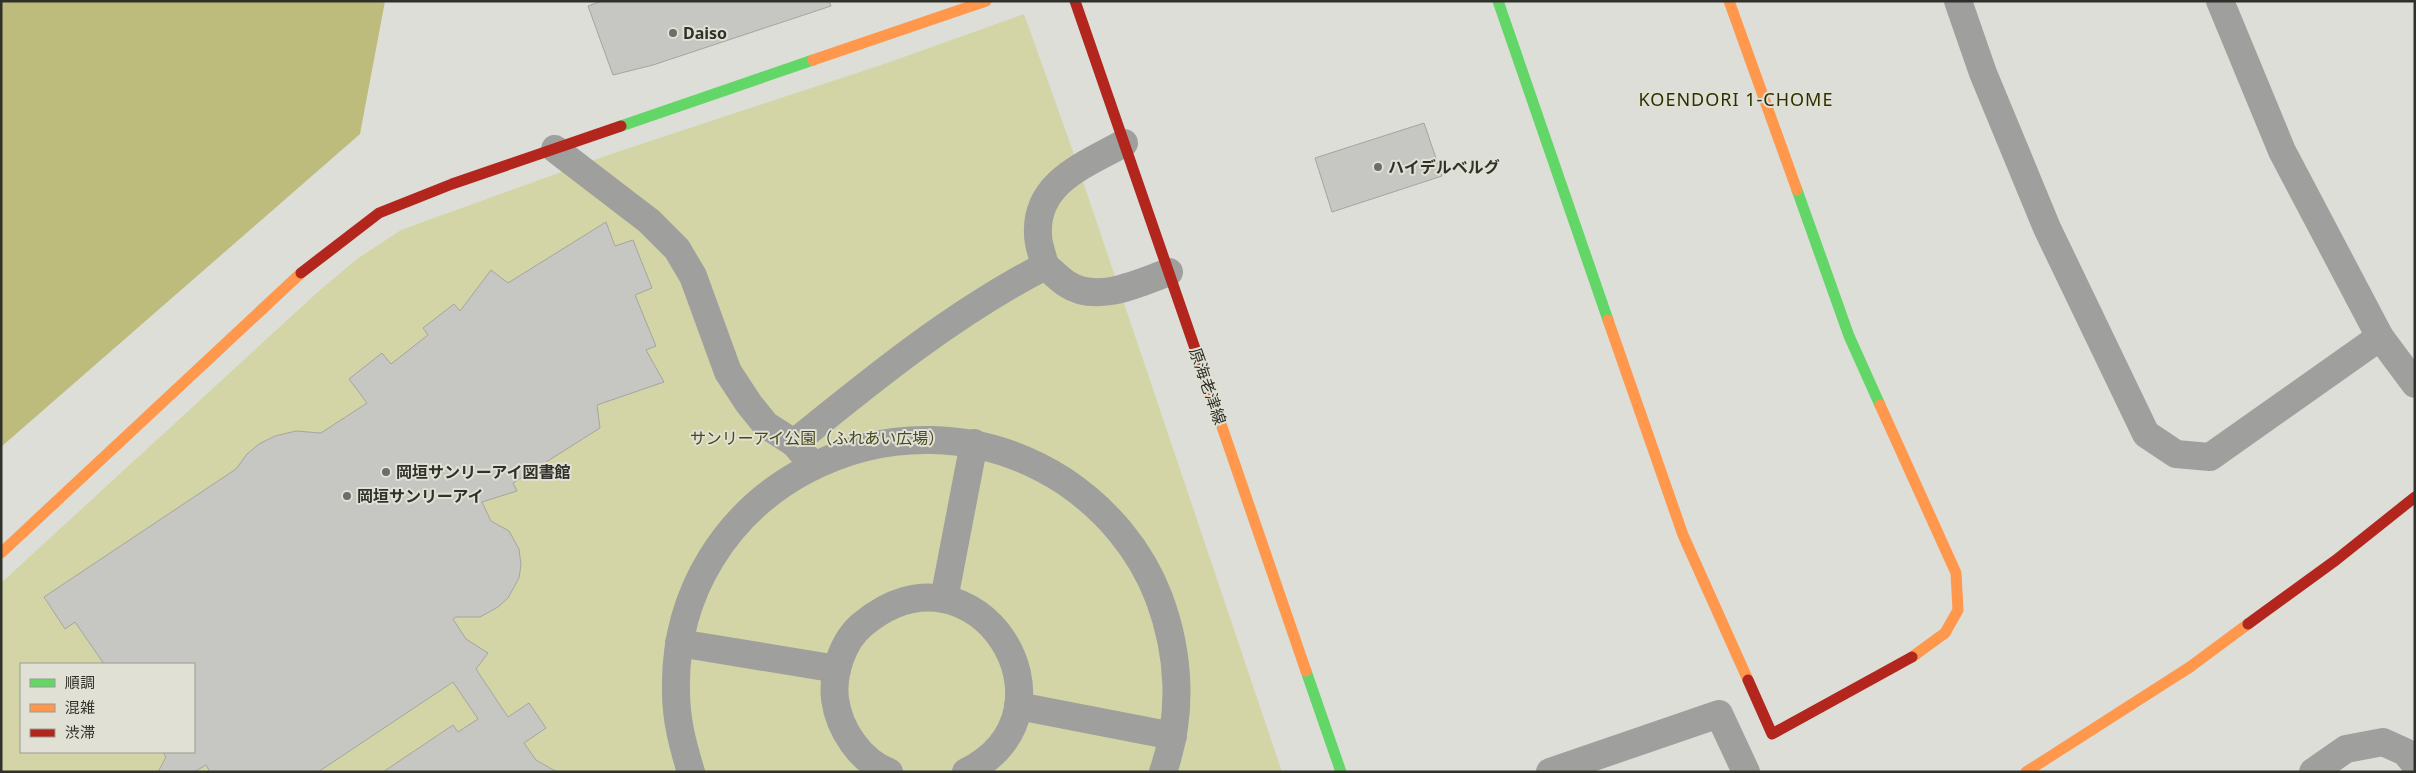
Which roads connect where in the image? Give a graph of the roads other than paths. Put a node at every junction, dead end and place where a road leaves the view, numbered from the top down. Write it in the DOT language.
graph roads {
  1 [pos="986,1"];
  2 [pos="1075,1"];
  3 [pos="1498,1"];
  4 [pos="1729,1"];
  5 [pos="1958,1"];
  6 [pos="2220,1"];
  7 [pos="1124,143"];
  8 [pos="555,149"];
  9 [pos="1046,266"];
  10 [pos="1169,272"];
  11 [pos="2380,337"];
  12 [pos="2415,384"];
  13 [pos="794,443"];
  14 [pos="974,444"];
  15 [pos="813,466"];
  16 [pos="2415,497"];
  17 [pos="1,553"];
  18 [pos="944,599"];
  19 [pos="680,643"];
  20 [pos="837,669"];
  21 [pos="1018,706"];
  22 [pos="1173,736"];
  23 [pos="2415,764"];
  24 [pos="691,772"];
  25 [pos="889,772"];
  26 [pos="966,772"];
  27 [pos="1163,772"];
  28 [pos="1341,772"];
  29 [pos="1550,772"];
  30 [pos="1746,772"];
  31 [pos="2026,772"];
  32 [pos="2313,772"];
  1 -- 8 [label="street"];
  2 -- 7 [label="street, 原海老津線"];
  3 -- 4 [label="street"];
  5 -- 11 [label="street"];
  6 -- 11 [label="street"];
  7 -- 9 [label="street"];
  7 -- 10 [label="street, 原海老津線"];
  8 -- 13 [label="street"];
  8 -- 17 [label="street"];
  9 -- 10 [label="street"];
  9 -- 13 [label="street"];
  10 -- 28 [label="street, 原海老津線"];
  11 -- 12 [label="street"];
  13 -- 15 [label="street"];
  14 -- 15 [label="street"];
  14 -- 18 [label="street"];
  14 -- 22 [label="street"];
  15 -- 19 [label="street"];
  16 -- 31 [label="street"];
  18 -- 20 [label="street"];
  18 -- 21 [label="street"];
  19 -- 20 [label="street"];
  19 -- 24 [label="street"];
  20 -- 25 [label="street"];
  21 -- 22 [label="street"];
  21 -- 26 [label="street"];
  22 -- 27 [label="street"];
  23 -- 32 [label="street"];
  29 -- 30 [label="street"];
}
